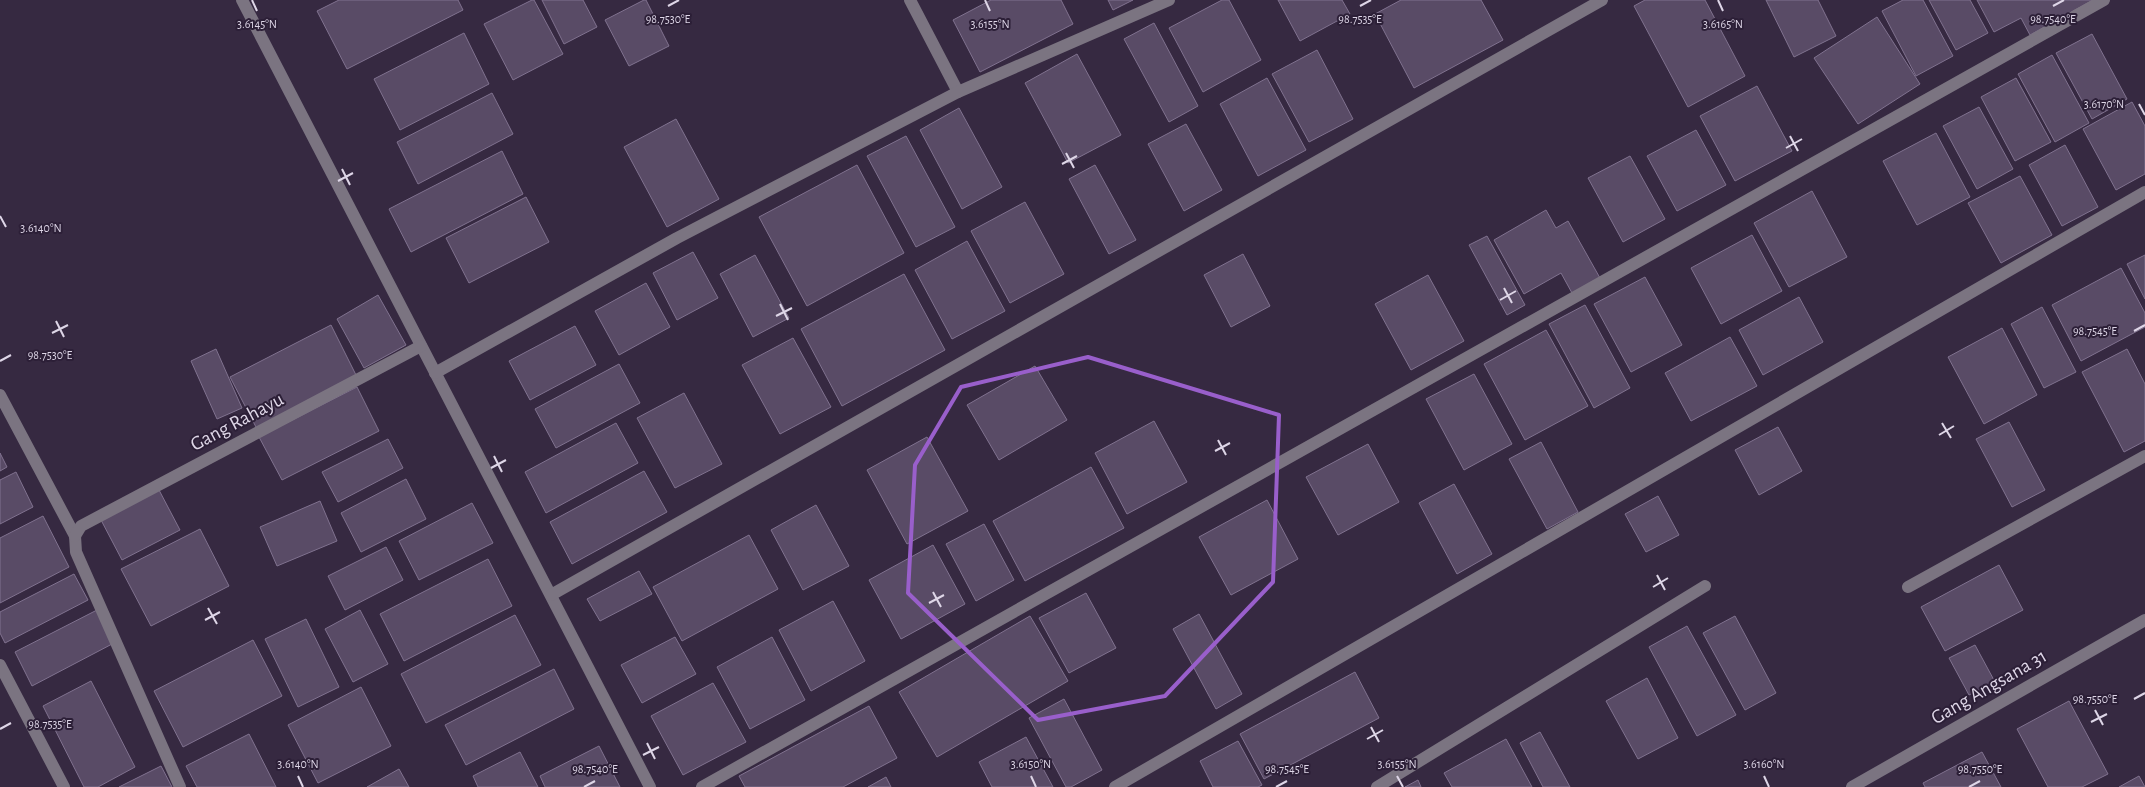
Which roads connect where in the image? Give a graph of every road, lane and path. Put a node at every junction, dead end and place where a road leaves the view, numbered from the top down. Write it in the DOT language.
graph roads {
  1 [pos="242,0"];
  2 [pos="910,0"];
  3 [pos="1169,0"];
  4 [pos="1602,0"];
  5 [pos="2104,0"];
  6 [pos="958,92"];
  7 [pos="2145,192"];
  8 [pos="421,346"];
  9 [pos="435,373"];
  10 [pos="0,396"];
  11 [pos="2145,456"];
  12 [pos="75,536"];
  13 [pos="1705,586"];
  14 [pos="1908,587"];
  15 [pos="550,595"];
  16 [pos="2145,620"];
  17 [pos="0,665"];
  18 [pos="64,787"];
  19 [pos="180,787"];
  20 [pos="650,787"];
  21 [pos="702,787"];
  22 [pos="1115,787"];
  23 [pos="1377,787"];
  24 [pos="1852,787"];
  1 -- 8 [label="street"];
  2 -- 6 [label="street"];
  3 -- 6 [label="street"];
  4 -- 15 [label="street"];
  5 -- 21 [label="street"];
  6 -- 9 [label="street"];
  7 -- 22 [label="street"];
  8 -- 9 [label="street"];
  8 -- 12 [label="street, Gang Rahayu"];
  9 -- 15 [label="street"];
  10 -- 12 [label="street"];
  11 -- 14 [label="street"];
  12 -- 19 [label="street"];
  13 -- 23 [label="street"];
  15 -- 20 [label="street"];
  16 -- 24 [label="street, Gang Angsana 31"];
  17 -- 18 [label="street"];
}
